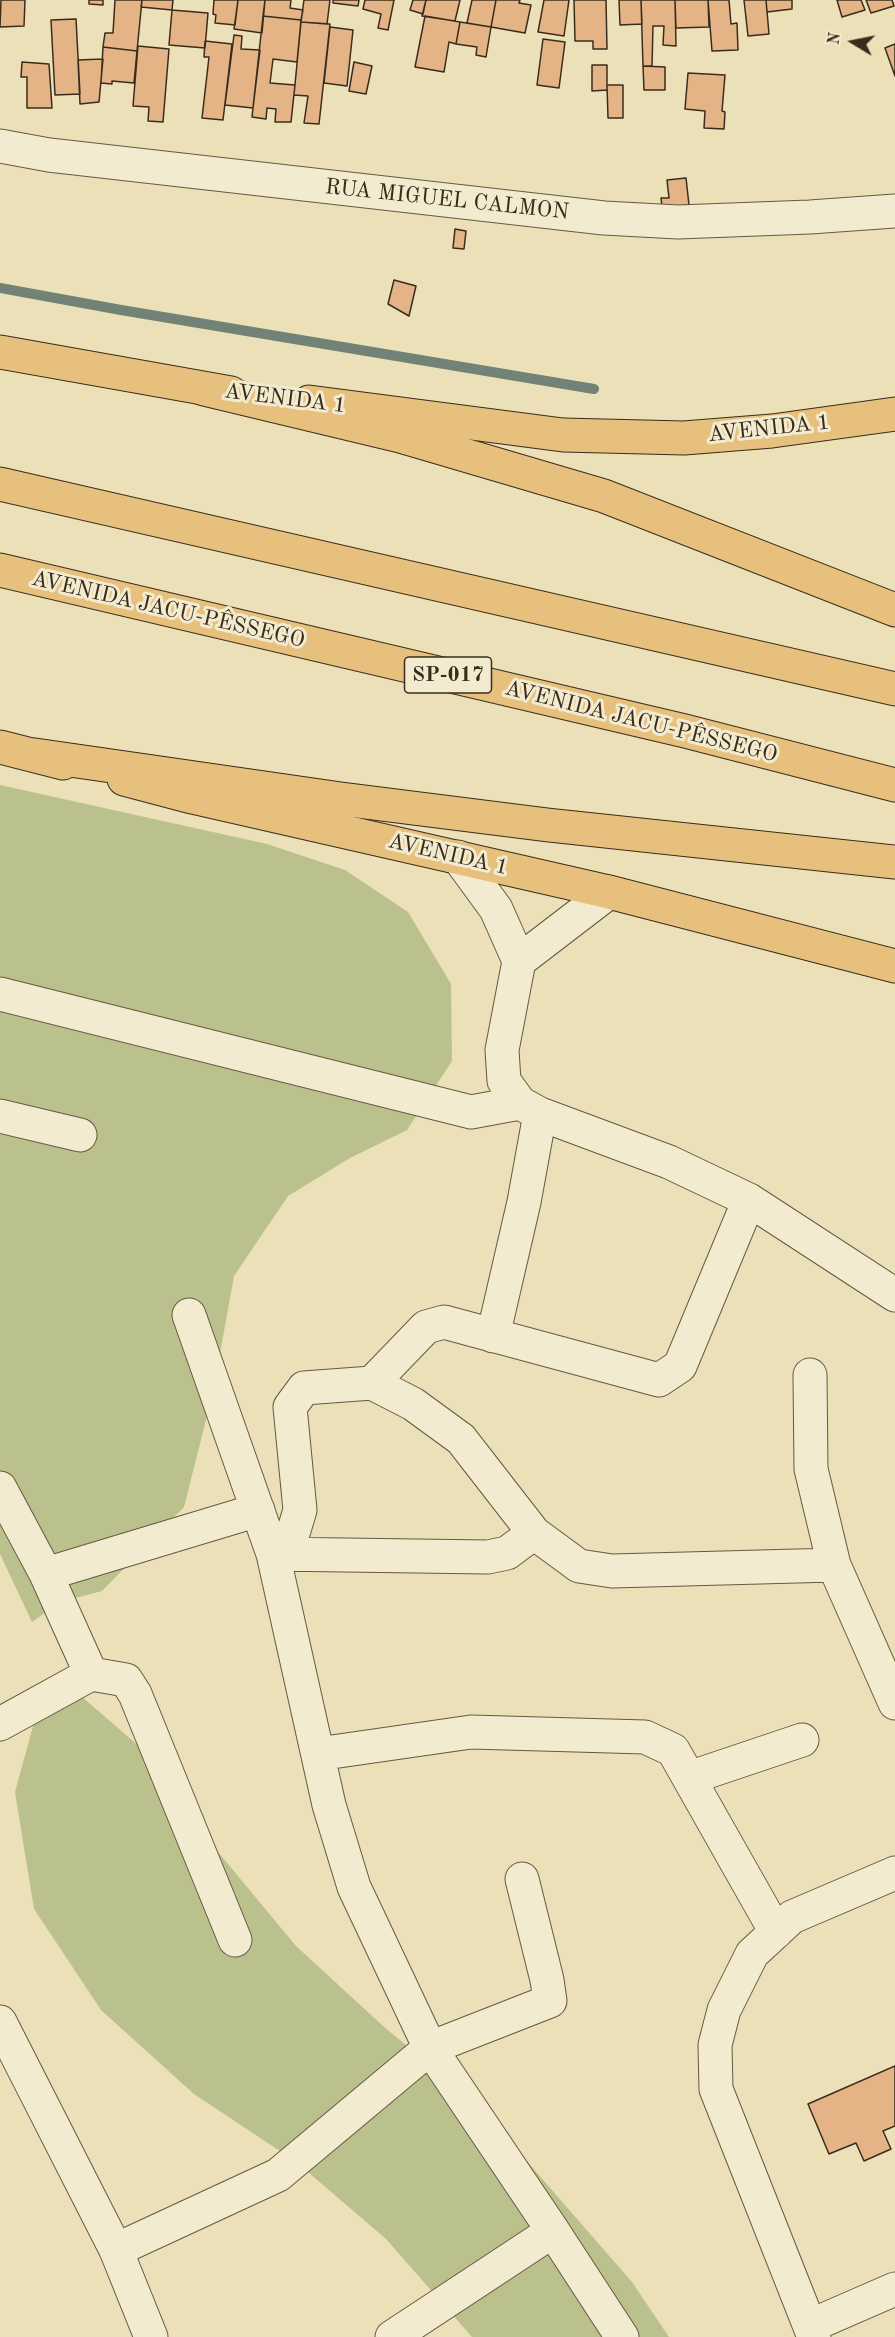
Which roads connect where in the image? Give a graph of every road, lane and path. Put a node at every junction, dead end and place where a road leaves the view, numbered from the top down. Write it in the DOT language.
graph roads {
  1 [pos="0,146"];
  2 [pos="895,211"];
  3 [pos="0,352"];
  4 [pos="204,389"];
  5 [pos="895,414"];
  6 [pos="0,484"];
  7 [pos="0,570"];
  8 [pos="895,610"];
  9 [pos="895,689"];
  10 [pos="0,747"];
  11 [pos="35,755"];
  12 [pos="895,785"];
  13 [pos="459,857"];
  14 [pos="895,862"];
  15 [pos="609,892"];
  16 [pos="519,961"];
  17 [pos="895,966"];
  18 [pos="0,994"];
  19 [pos="530,1109"];
  20 [pos="0,1116"];
  21 [pos="80,1135"];
  22 [pos="749,1200"];
  23 [pos="895,1295"];
  24 [pos="189,1315"];
  25 [pos="493,1336"];
  26 [pos="810,1375"];
  27 [pos="372,1383"];
  28 [pos="0,1488"];
  29 [pos="258,1510"];
  30 [pos="534,1533"];
  31 [pos="273,1554"];
  32 [pos="834,1565"];
  33 [pos="46,1574"];
  34 [pos="91,1674"];
  35 [pos="892,1690"];
  36 [pos="0,1724"];
  37 [pos="802,1740"];
  38 [pos="318,1754"];
  39 [pos="689,1778"];
  40 [pos="895,1873"];
  41 [pos="522,1879"];
  42 [pos="776,1932"];
  43 [pos="235,1940"];
  44 [pos="0,2022"];
  45 [pos="430,2048"];
  46 [pos="553,2231"];
  47 [pos="116,2250"];
  48 [pos="895,2289"];
  49 [pos="812,2331"];
  50 [pos="151,2337"];
  51 [pos="392,2337"];
  52 [pos="622,2337"];
  1 -- 2 [label="street, RUA MIGUEL CALMON"];
  3 -- 4 [label="main road, AVENIDA 1"];
  4 -- 5 [label="main road, AVENIDA 1"];
  4 -- 8 [label="main road"];
  6 -- 9 [label="main road"];
  7 -- 12 [label="main road, AVENIDA JACU-PÊSSEGO / SP-017"];
  10 -- 11 [label="main road, AVENIDA 1"];
  11 -- 13 [label="main road, AVENIDA 1"];
  11 -- 14 [label="main road"];
  13 -- 15 [label="main road, AVENIDA 1"];
  13 -- 16 [label="street"];
  15 -- 16 [label="street"];
  15 -- 17 [label="main road, AVENIDA 1"];
  16 -- 19 [label="street"];
  18 -- 19 [label="street"];
  19 -- 22 [label="street"];
  19 -- 25 [label="street"];
  20 -- 21 [label="street"];
  22 -- 23 [label="street"];
  22 -- 25 [label="street"];
  24 -- 29 [label="street"];
  25 -- 27 [label="street"];
  26 -- 32 [label="street"];
  27 -- 30 [label="street"];
  27 -- 31 [label="street"];
  28 -- 33 [label="street"];
  29 -- 31 [label="street"];
  29 -- 33 [label="street"];
  30 -- 31 [label="street"];
  30 -- 32 [label="street"];
  31 -- 38 [label="street"];
  32 -- 35 [label="street"];
  33 -- 34 [label="street"];
  34 -- 36 [label="street"];
  34 -- 43 [label="street"];
  37 -- 39 [label="street"];
  38 -- 39 [label="street"];
  38 -- 45 [label="street"];
  39 -- 42 [label="street"];
  40 -- 42 [label="street"];
  41 -- 45 [label="street"];
  42 -- 49 [label="street"];
  44 -- 47 [label="street"];
  45 -- 46 [label="street"];
  45 -- 47 [label="street"];
  46 -- 51 [label="street"];
  46 -- 52 [label="street"];
  47 -- 50 [label="street"];
  48 -- 49 [label="street"];
}
